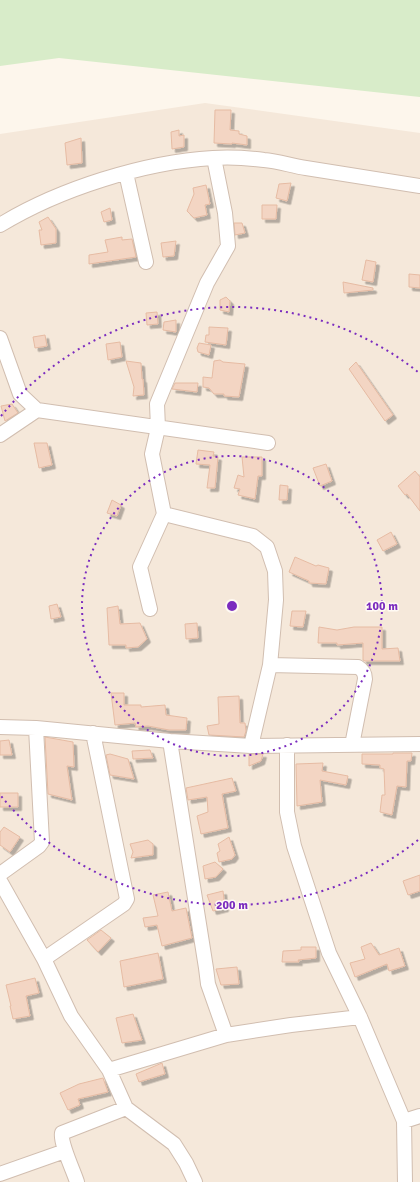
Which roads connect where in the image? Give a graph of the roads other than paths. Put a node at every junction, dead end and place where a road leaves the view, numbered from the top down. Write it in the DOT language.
graph roads {
  1 [pos="214,158"];
  2 [pos="126,173"];
  3 [pos="420,186"];
  4 [pos="0,224"];
  5 [pos="146,262"];
  6 [pos="0,338"];
  7 [pos="37,410"];
  8 [pos="158,428"];
  9 [pos="0,435"];
  10 [pos="268,443"];
  11 [pos="164,514"];
  12 [pos="150,609"];
  13 [pos="270,665"];
  14 [pos="0,727"];
  15 [pos="36,728"];
  16 [pos="93,733"];
  17 [pos="170,741"];
  18 [pos="420,744"];
  19 [pos="287,745"];
  20 [pos="352,745"];
  21 [pos="251,746"];
  22 [pos="0,874"];
  23 [pos="0,881"];
  24 [pos="44,959"];
  25 [pos="360,1017"];
  26 [pos="226,1035"];
  27 [pos="109,1070"];
  28 [pos="126,1108"];
  29 [pos="420,1116"];
  30 [pos="404,1121"];
  31 [pos="66,1151"];
  32 [pos="0,1174"];
  33 [pos="77,1182"];
  34 [pos="195,1182"];
  35 [pos="405,1182"];
  1 -- 2 [label="street"];
  1 -- 3 [label="street"];
  1 -- 8 [label="street"];
  2 -- 4 [label="street"];
  2 -- 5 [label="street"];
  6 -- 7 [label="street"];
  7 -- 8 [label="street"];
  7 -- 9 [label="street"];
  8 -- 10 [label="street"];
  8 -- 11 [label="street"];
  11 -- 12 [label="street"];
  11 -- 13 [label="street"];
  13 -- 20 [label="street"];
  13 -- 21 [label="street"];
  14 -- 15 [label="street"];
  15 -- 16 [label="street"];
  15 -- 22 [label="street"];
  16 -- 17 [label="street"];
  16 -- 24 [label="street"];
  17 -- 21 [label="street"];
  17 -- 26 [label="street"];
  18 -- 20 [label="street"];
  19 -- 20 [label="street"];
  19 -- 21 [label="street"];
  19 -- 25 [label="street"];
  23 -- 24 [label="street"];
  24 -- 27 [label="street"];
  25 -- 26 [label="street"];
  25 -- 30 [label="street"];
  26 -- 27 [label="street"];
  27 -- 28 [label="street"];
  28 -- 31 [label="street"];
  28 -- 34 [label="street"];
  29 -- 30 [label="street"];
  30 -- 35 [label="street"];
  31 -- 32 [label="street"];
  31 -- 33 [label="street"];
}
